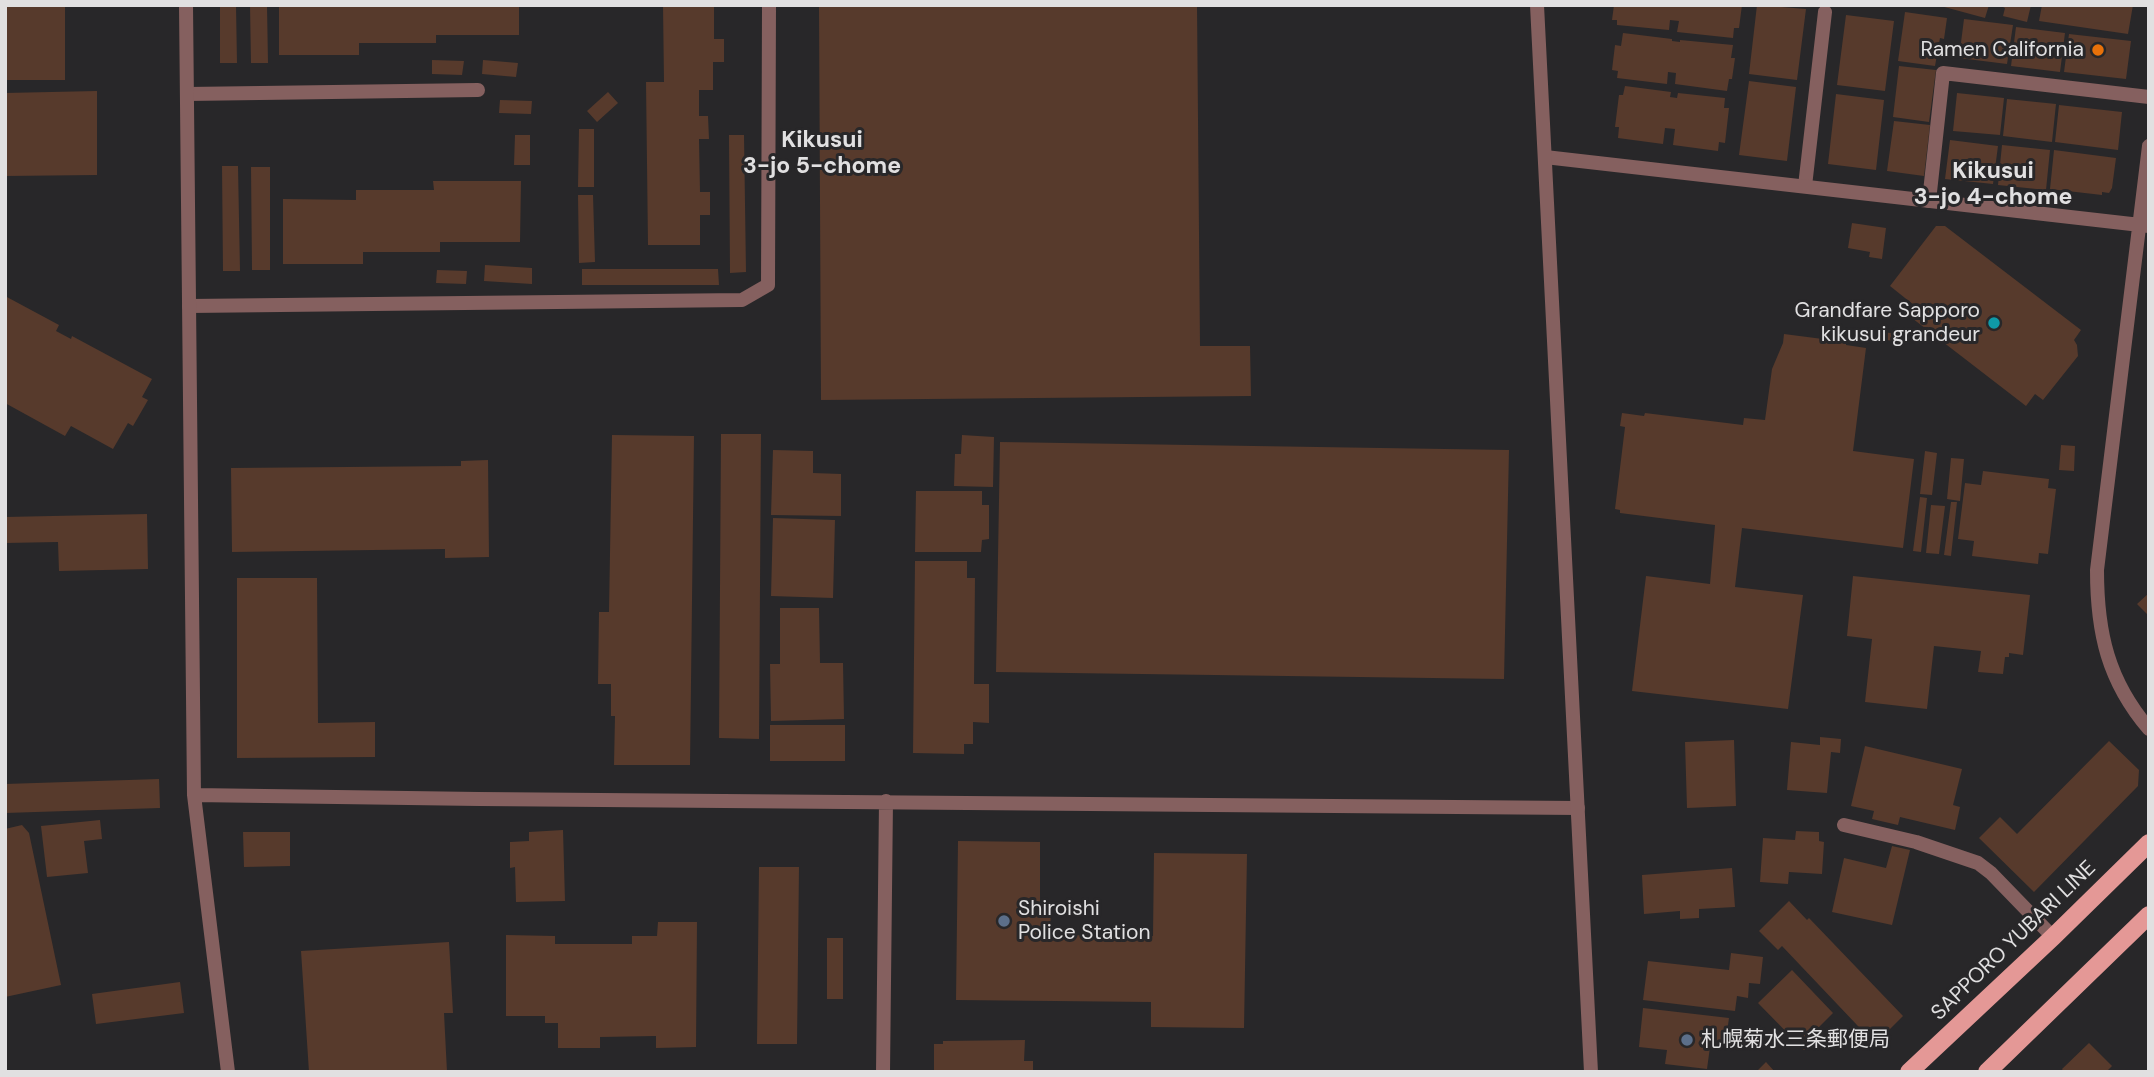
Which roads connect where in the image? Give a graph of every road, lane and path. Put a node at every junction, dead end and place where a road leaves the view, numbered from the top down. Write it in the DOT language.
graph roads {
  1 [pos="186,5"];
  2 [pos="769,5"];
  3 [pos="1537,5"];
  4 [pos="1825,12"];
  5 [pos="478,90"];
  6 [pos="187,94"];
  7 [pos="2149,97"];
  8 [pos="2149,146"];
  9 [pos="1545,156"];
  10 [pos="1805,186"];
  11 [pos="1928,201"];
  12 [pos="2144,225"];
  13 [pos="189,306"];
  14 [pos="2149,729"];
  15 [pos="194,794"];
  16 [pos="886,802"];
  17 [pos="1578,808"];
  18 [pos="1844,825"];
  19 [pos="2149,843"];
  20 [pos="2149,915"];
  21 [pos="2053,937"];
  22 [pos="228,1072"];
  23 [pos="883,1072"];
  24 [pos="1591,1072"];
  25 [pos="1909,1072"];
  26 [pos="1987,1072"];
  1 -- 6 [label="street"];
  2 -- 13 [label="street"];
  3 -- 9 [label="street"];
  4 -- 10 [label="street"];
  5 -- 6 [label="street"];
  6 -- 13 [label="street"];
  7 -- 11 [label="street"];
  8 -- 12 [label="street"];
  9 -- 10 [label="street"];
  9 -- 17 [label="street"];
  10 -- 11 [label="street"];
  11 -- 12 [label="street"];
  12 -- 14 [label="street"];
  13 -- 15 [label="street"];
  15 -- 16 [label="street"];
  15 -- 22 [label="street"];
  16 -- 17 [label="street"];
  16 -- 23 [label="street"];
  17 -- 24 [label="street"];
  18 -- 21 [label="street"];
  19 -- 21 [label="main road, SAPPORO YUBARI LINE"];
  20 -- 26 [label="main road"];
  21 -- 25 [label="main road, SAPPORO YUBARI LINE"];
}
